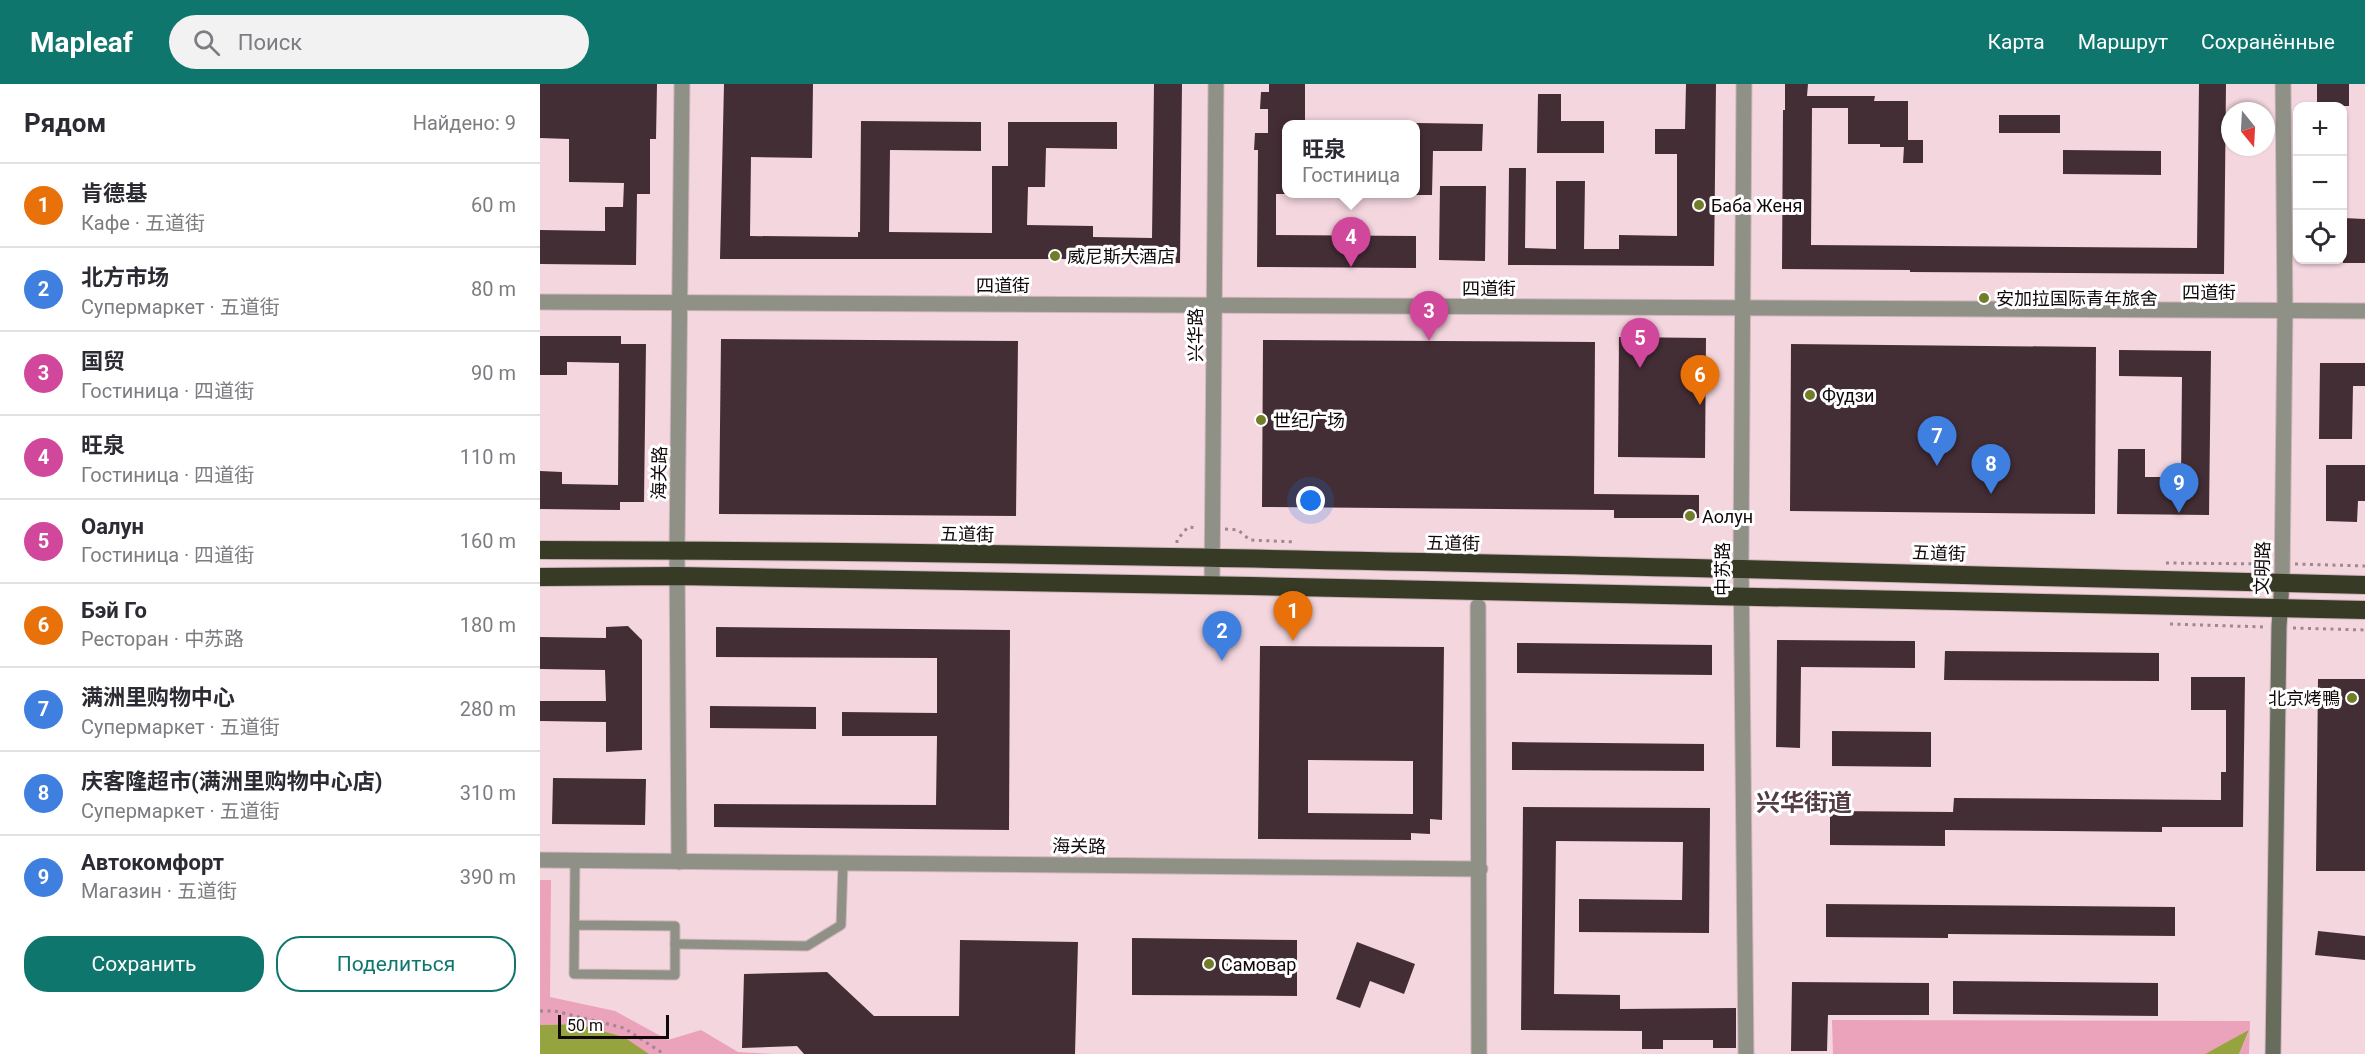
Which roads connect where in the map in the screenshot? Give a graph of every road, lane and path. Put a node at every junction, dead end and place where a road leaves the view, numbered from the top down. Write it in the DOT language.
graph roads {
  1 [pos="682,84"];
  2 [pos="1216,84"];
  3 [pos="1744,84"];
  4 [pos="2283,84"];
  5 [pos="540,302"];
  6 [pos="680,304"];
  7 [pos="1214,306"];
  8 [pos="1742,308"];
  9 [pos="2285,312"];
  10 [pos="2365,312"];
  11 [pos="540,550"];
  12 [pos="677,551"];
  13 [pos="1213,559"];
  14 [pos="1742,569"];
  15 [pos="540,576"];
  16 [pos="677,576"];
  17 [pos="2282,582"];
  18 [pos="1212,585"];
  19 [pos="2365,585"];
  20 [pos="1742,595"];
  21 [pos="1478,606"];
  22 [pos="2280,608"];
  23 [pos="2365,610"];
  24 [pos="540,860"];
  25 [pos="575,860"];
  26 [pos="679,862"];
  27 [pos="843,864"];
  28 [pos="1480,869"];
  29 [pos="575,925"];
  30 [pos="675,944"];
  31 [pos="540,1011"];
  32 [pos="664,1054"];
  33 [pos="1479,1054"];
  34 [pos="1746,1054"];
  35 [pos="2273,1054"];
  1 -- 6 [label="street, 海关路"];
  2 -- 7 [label="street, 兴华路"];
  3 -- 8 [label="street, 中苏路"];
  4 -- 9 [label="street, 文明路"];
  5 -- 6 [label="street, 四道街"];
  6 -- 7 [label="street, 四道街"];
  6 -- 12 [label="street, 海关路"];
  7 -- 8 [label="street, 四道街"];
  7 -- 13 [label="street, 兴华路"];
  8 -- 9 [label="street, 四道街"];
  8 -- 14 [label="street, 中苏路"];
  9 -- 10 [label="street, 四道街"];
  9 -- 17 [label="street, 文明路"];
  11 -- 12 [label="highway, 五道街"];
  12 -- 13 [label="highway, 五道街"];
  12 -- 16 [label="street, 海关路"];
  13 -- 14 [label="highway, 五道街"];
  13 -- 18 [label="street, 兴华路"];
  14 -- 17 [label="highway, 五道街"];
  14 -- 20 [label="street, 中苏路"];
  15 -- 16 [label="highway"];
  16 -- 18 [label="highway"];
  16 -- 26 [label="street, 海关路"];
  17 -- 19 [label="highway, 五道街"];
  17 -- 22 [label="street, 文明路"];
  18 -- 20 [label="highway"];
  20 -- 22 [label="highway"];
  20 -- 34 [label="street, 中苏路"];
  21 -- 28 [label="street"];
  22 -- 23 [label="highway"];
  22 -- 35 [label="street, 文明路"];
  24 -- 25 [label="street, 海关路"];
  25 -- 26 [label="street, 海关路"];
  25 -- 29 [label="lane"];
  26 -- 27 [label="street, 海关路"];
  27 -- 28 [label="street, 海关路"];
  27 -- 30 [label="lane"];
  28 -- 33 [label="street"];
  29 -- 30 [label="lane"];
  29 -- 30 [label="lane"];
  31 -- 32 [label="path"];
}
